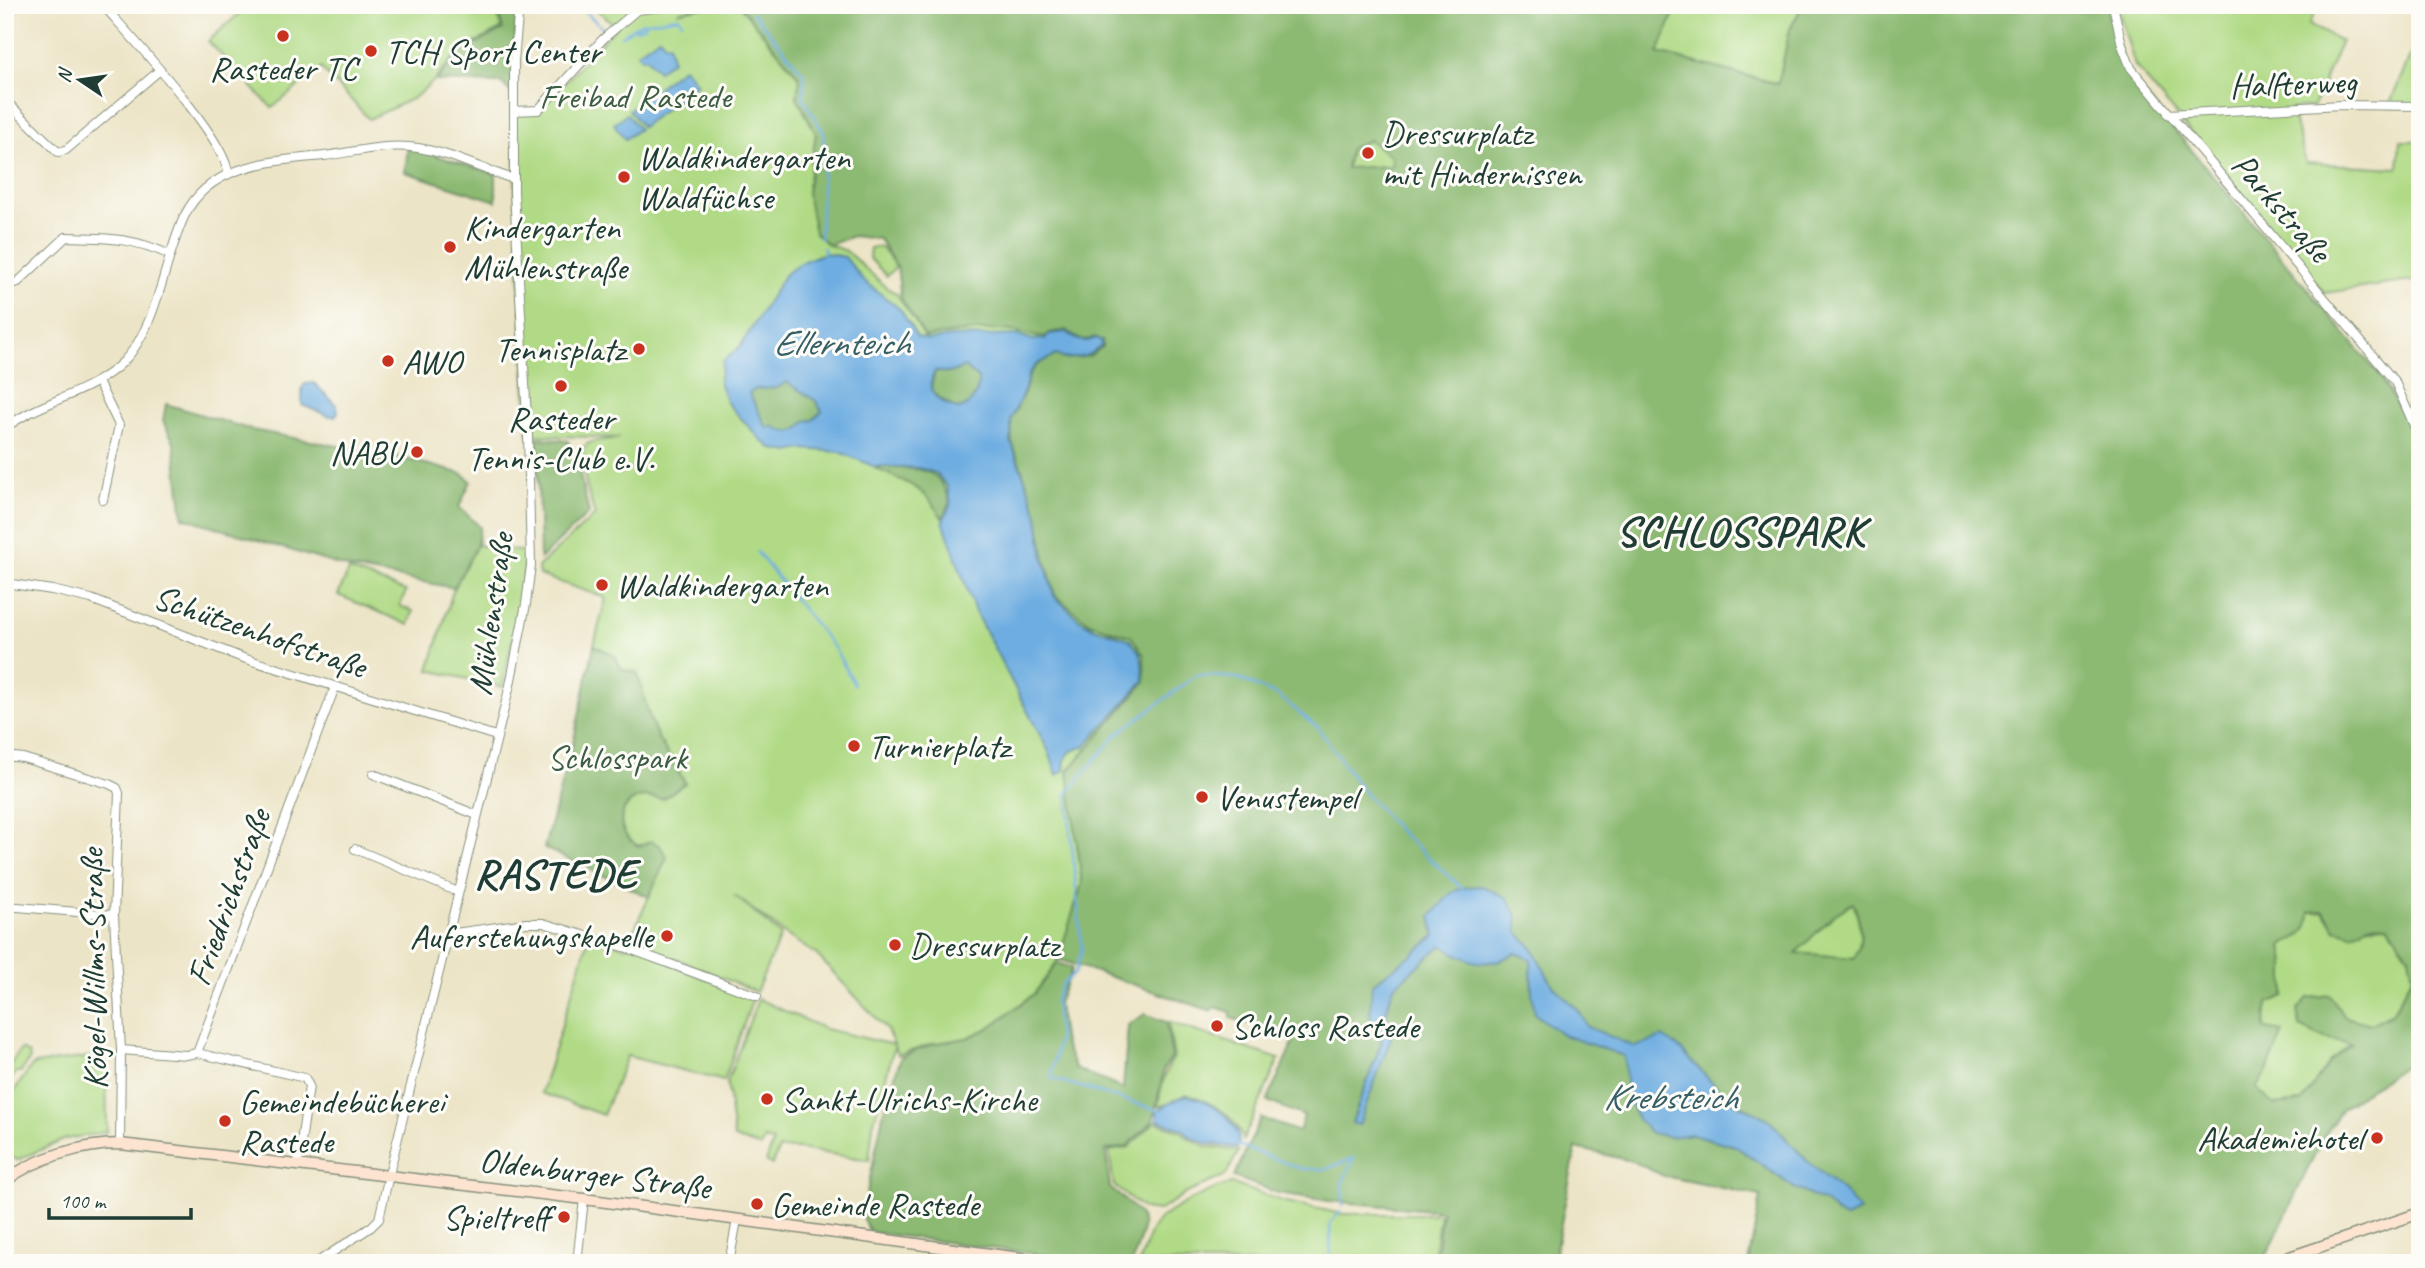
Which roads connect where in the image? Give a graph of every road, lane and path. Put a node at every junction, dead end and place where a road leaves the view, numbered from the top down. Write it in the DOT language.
graph roads {
  1 [pos="103,5"];
  2 [pos="519,5"];
  3 [pos="678,5"];
  4 [pos="2113,5"];
  5 [pos="160,70"];
  6 [pos="5,100"];
  7 [pos="2420,106"];
  8 [pos="514,111"];
  9 [pos="2168,114"];
  10 [pos="228,174"];
  11 [pos="514,179"];
  12 [pos="170,256"];
  13 [pos="5,286"];
  14 [pos="98,382"];
  15 [pos="2420,401"];
  16 [pos="2412,417"];
  17 [pos="5,428"];
  18 [pos="2420,439"];
  19 [pos="103,500"];
  20 [pos="5,583"];
  21 [pos="335,687"];
  22 [pos="496,736"];
  23 [pos="5,757"];
  24 [pos="373,774"];
  25 [pos="477,815"];
  26 [pos="355,849"];
  27 [pos="458,892"];
  28 [pos="5,906"];
  29 [pos="114,915"];
  30 [pos="448,933"];
  31 [pos="757,996"];
  32 [pos="121,1050"];
  33 [pos="197,1054"];
  34 [pos="120,1144"];
  35 [pos="5,1163"];
  36 [pos="298,1164"];
  37 [pos="389,1175"];
  38 [pos="9,1178"];
  39 [pos="584,1199"];
  40 [pos="2420,1213"];
  41 [pos="737,1220"];
  42 [pos="316,1263"];
  43 [pos="577,1263"];
  44 [pos="729,1263"];
  45 [pos="1058,1263"];
  46 [pos="2272,1263"];
  1 -- 5 [label="street"];
  2 -- 8 [label="street, Mühlenstraße"];
  3 -- 8 [label="street"];
  4 -- 9 [label="street, Parkstraße"];
  5 -- 6 [label="street"];
  5 -- 10 [label="street"];
  7 -- 9 [label="street, Halfterweg"];
  8 -- 11 [label="street, Mühlenstraße"];
  9 -- 16 [label="street, Parkstraße"];
  10 -- 11 [label="street"];
  10 -- 12 [label="street"];
  11 -- 22 [label="street, Mühlenstraße"];
  12 -- 13 [label="street"];
  12 -- 14 [label="street"];
  14 -- 17 [label="street"];
  14 -- 19 [label="street"];
  15 -- 16 [label="street"];
  16 -- 18 [label="street, Parkstraße"];
  20 -- 21 [label="street, Schützenhofstraße"];
  21 -- 22 [label="street, Schützenhofstraße"];
  21 -- 33 [label="street, Friedrichstraße"];
  22 -- 25 [label="street, Mühlenstraße"];
  23 -- 29 [label="street, Kögel-Willms-Straße"];
  24 -- 25 [label="street"];
  25 -- 27 [label="street, Mühlenstraße"];
  26 -- 27 [label="street"];
  27 -- 30 [label="street, Mühlenstraße"];
  28 -- 29 [label="street"];
  29 -- 32 [label="street, Kögel-Willms-Straße"];
  30 -- 31 [label="street"];
  30 -- 37 [label="street, Mühlenstraße"];
  32 -- 33 [label="street"];
  32 -- 34 [label="street, Kögel-Willms-Straße"];
  33 -- 36 [label="street"];
  34 -- 36 [label="street, Oldenburger Straße"];
  34 -- 38 [label="street, Oldenburger Straße"];
  35 -- 38 [label="street"];
  36 -- 37 [label="street, Oldenburger Straße"];
  37 -- 39 [label="street, Oldenburger Straße"];
  37 -- 42 [label="street, Mühlenstraße"];
  39 -- 41 [label="street, Oldenburger Straße"];
  39 -- 43 [label="street"];
  40 -- 46 [label="street"];
  41 -- 44 [label="street"];
  41 -- 45 [label="street, Oldenburger Straße"];
}
